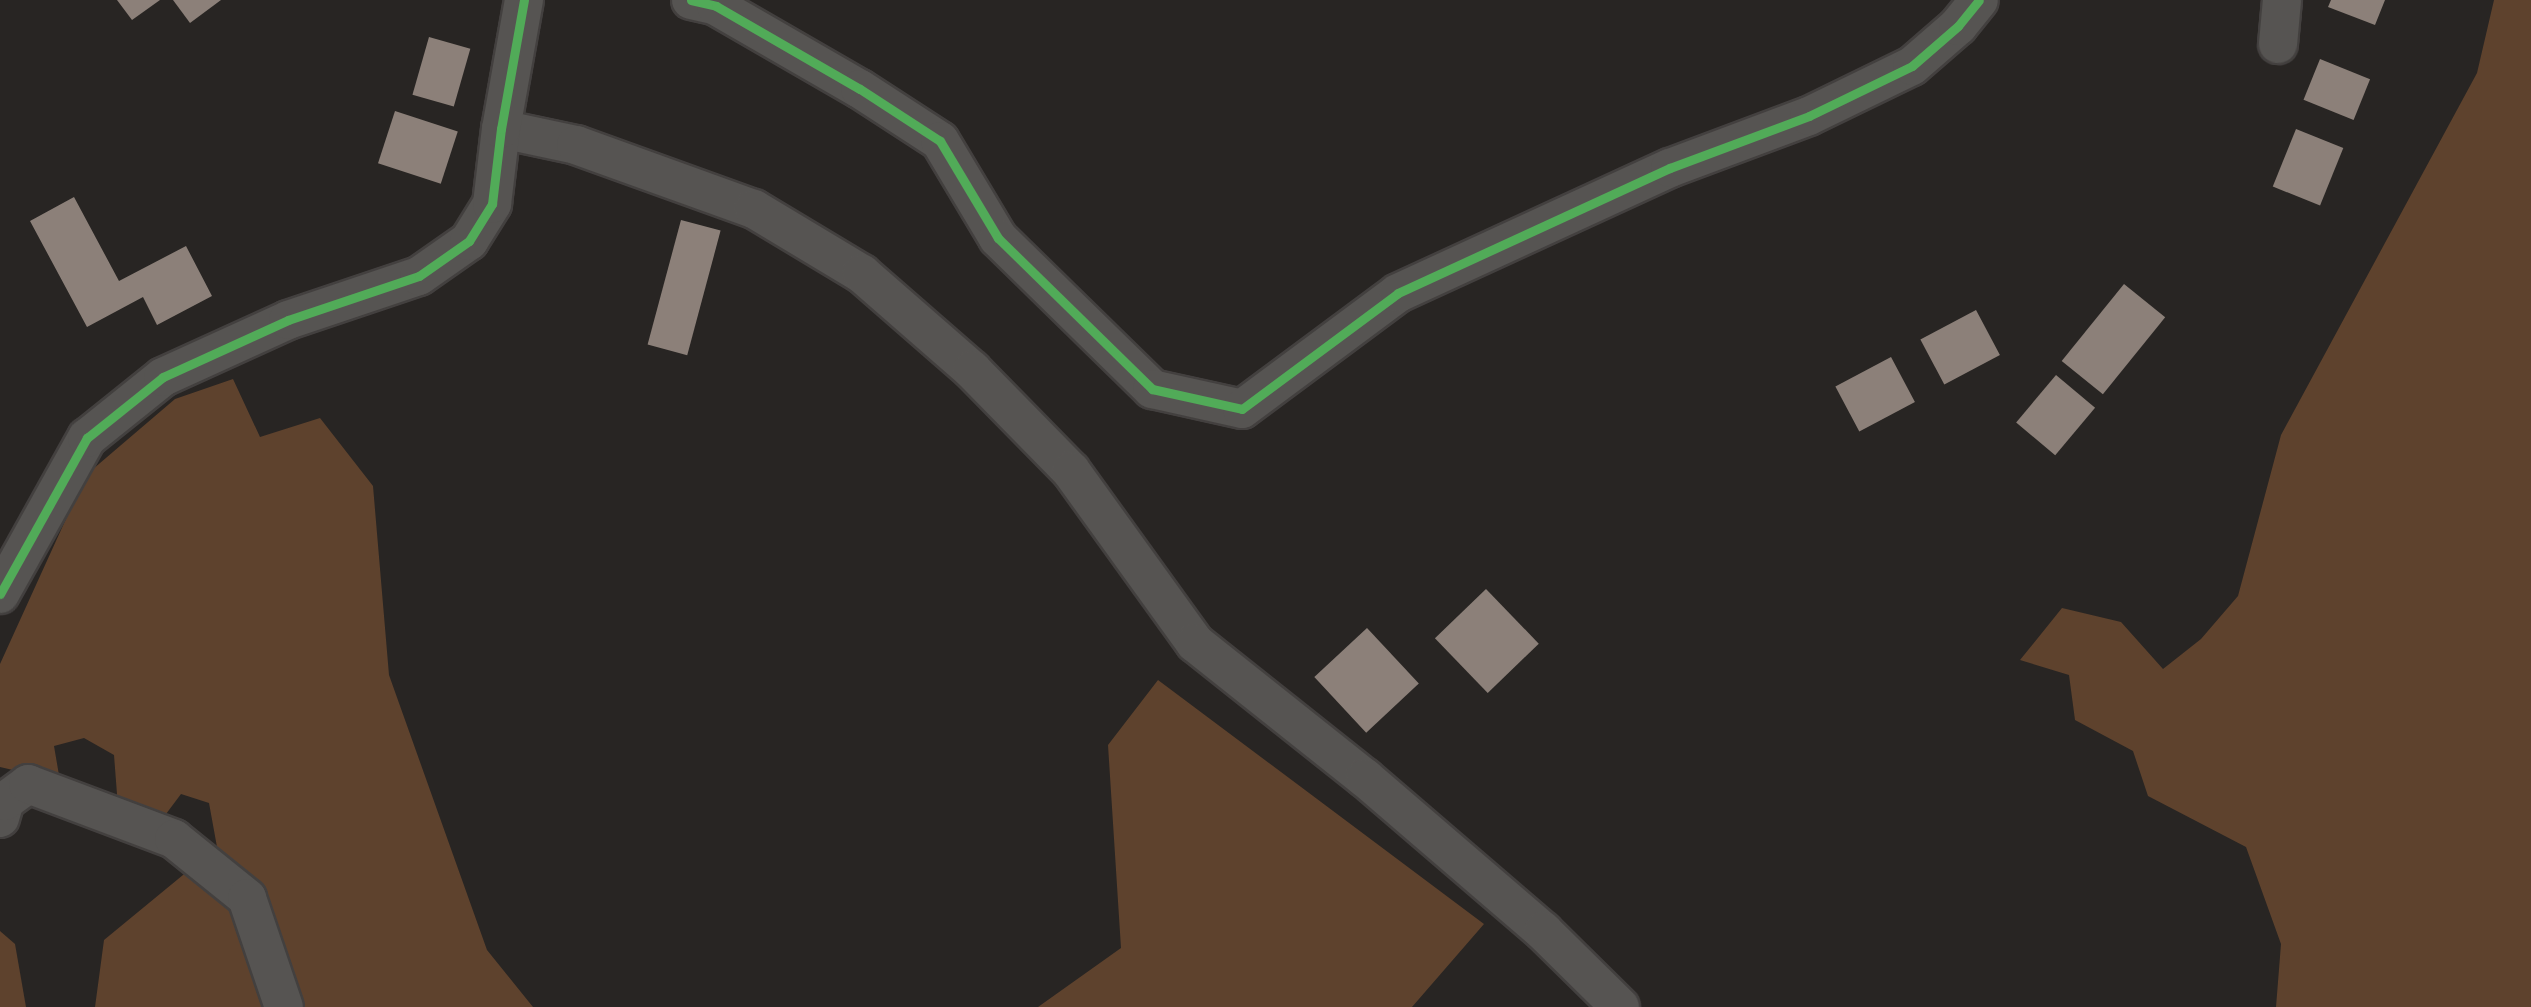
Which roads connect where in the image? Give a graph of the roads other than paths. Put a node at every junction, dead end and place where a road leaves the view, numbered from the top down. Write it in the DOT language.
graph roads {
  1 [pos="524,0"];
  2 [pos="691,0"];
  3 [pos="1979,0"];
  4 [pos="2282,0"];
  5 [pos="2278,44"];
  6 [pos="501,129"];
  7 [pos="0,594"];
  8 [pos="0,818"];
  9 [pos="284,1007"];
  10 [pos="1620,1007"];
  1 -- 6 [label="street"];
  2 -- 3 [label="street"];
  4 -- 5 [label="street"];
  6 -- 7 [label="street"];
  6 -- 10 [label="street"];
  8 -- 9 [label="street"];
}
